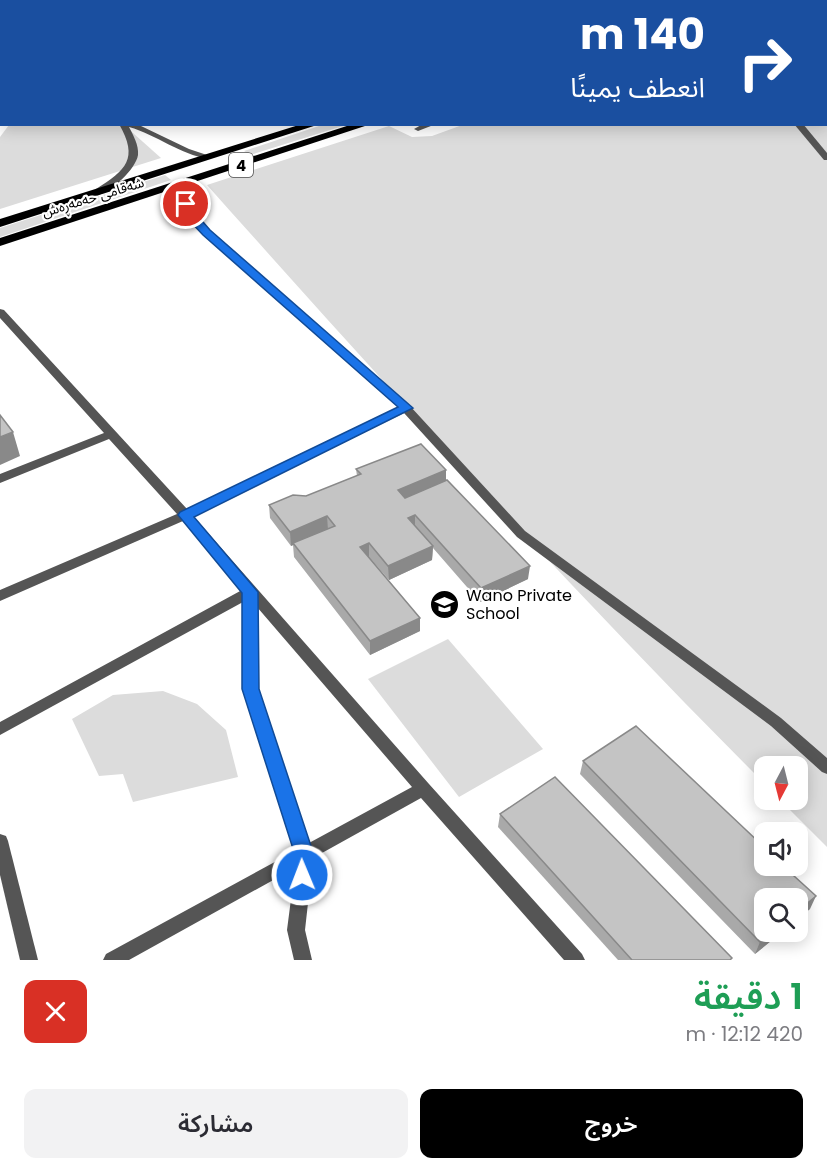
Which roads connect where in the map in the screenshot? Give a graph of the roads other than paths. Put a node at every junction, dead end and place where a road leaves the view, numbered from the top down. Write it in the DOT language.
graph roads {
  1 [pos="126,126"];
  2 [pos="135,126"];
  3 [pos="309,126"];
  4 [pos="360,126"];
  5 [pos="426,126"];
  6 [pos="800,126"];
  7 [pos="418,129"];
  8 [pos="208,157"];
  9 [pos="827,158"];
  10 [pos="179,185"];
  11 [pos="99,190"];
  12 [pos="0,223"];
  13 [pos="0,242"];
  14 [pos="0,312"];
  15 [pos="406,408"];
  16 [pos="111,434"];
  17 [pos="0,479"];
  18 [pos="185,515"];
  19 [pos="250,592"];
  20 [pos="0,596"];
  21 [pos="1,726"];
  22 [pos="827,767"];
  23 [pos="423,789"];
  24 [pos="0,841"];
  25 [pos="305,855"];
  26 [pos="29,960"];
  27 [pos="112,960"];
  28 [pos="303,960"];
  29 [pos="576,960"];
  1 -- 11 [label="street"];
  2 -- 8 [label="street"];
  3 -- 8 [label="highway, شەقامی حەمەڕەش / 4"];
  4 -- 10 [label="highway, شەقامی حەمەڕەش / 4"];
  5 -- 7 [label="street"];
  6 -- 9 [label="street"];
  8 -- 11 [label="highway, شەقامی حەمەڕەش / 4"];
  10 -- 13 [label="highway, شەقامی حەمەڕەش / 4"];
  10 -- 15 [label="street"];
  11 -- 12 [label="highway, شەقامی حەمەڕەش / 4"];
  14 -- 16 [label="street"];
  15 -- 18 [label="street"];
  15 -- 22 [label="street"];
  16 -- 17 [label="street"];
  16 -- 18 [label="street"];
  18 -- 19 [label="street"];
  18 -- 20 [label="street"];
  19 -- 21 [label="street"];
  19 -- 23 [label="street"];
  19 -- 25 [label="street"];
  23 -- 25 [label="street"];
  23 -- 29 [label="street"];
  24 -- 26 [label="street"];
  25 -- 27 [label="street"];
  25 -- 28 [label="street"];
}
